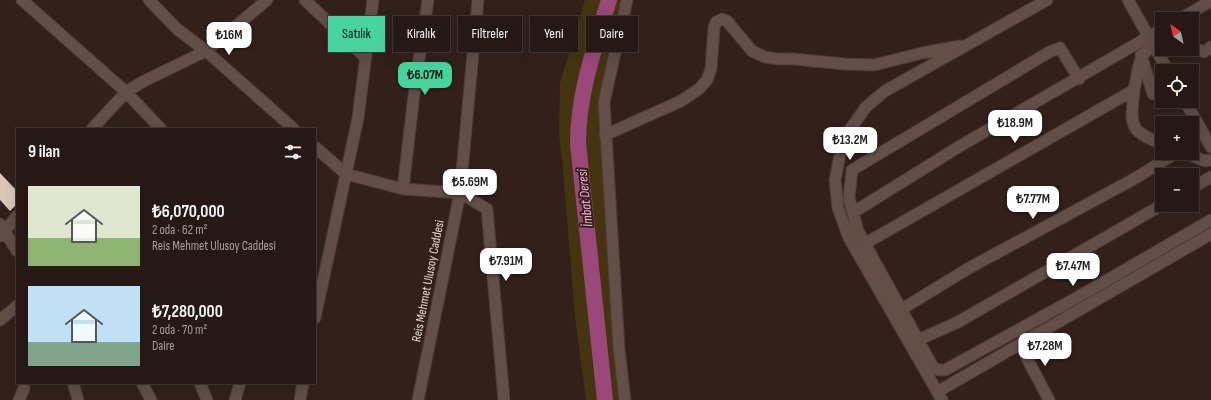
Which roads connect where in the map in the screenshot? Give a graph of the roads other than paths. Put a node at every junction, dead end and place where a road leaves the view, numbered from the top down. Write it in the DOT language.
graph roads {
  1 [pos="22,0"];
  2 [pos="149,0"];
  3 [pos="267,0"];
  4 [pos="305,0"];
  5 [pos="373,0"];
  6 [pos="428,0"];
  7 [pos="478,0"];
  8 [pos="627,0"];
  9 [pos="1047,0"];
  10 [pos="1132,1"];
  11 [pos="1211,1"];
  12 [pos="1192,12"];
  13 [pos="1155,41"];
  14 [pos="968,45"];
  15 [pos="1132,47"];
  16 [pos="1199,49"];
  17 [pos="206,51"];
  18 [pos="1209,52"];
  19 [pos="1141,55"];
  20 [pos="366,58"];
  21 [pos="1079,79"];
  22 [pos="1134,90"];
  23 [pos="126,92"];
  24 [pos="1153,94"];
  25 [pos="1189,108"];
  26 [pos="93,128"];
  27 [pos="160,128"];
  28 [pos="293,128"];
  29 [pos="606,135"];
  30 [pos="1155,141"];
  31 [pos="1211,147"];
  32 [pos="316,148"];
  33 [pos="1165,160"];
  34 [pos="1208,161"];
  35 [pos="346,174"];
  36 [pos="1209,178"];
  37 [pos="1199,184"];
  38 [pos="403,188"];
  39 [pos="460,193"];
  40 [pos="1155,209"];
  41 [pos="854,212"];
  42 [pos="16,217"];
  43 [pos="1211,220"];
  44 [pos="2,231"];
  45 [pos="1211,234"];
  46 [pos="866,243"];
  47 [pos="16,250"];
  48 [pos="317,288"];
  49 [pos="316,303"];
  50 [pos="16,307"];
  51 [pos="902,309"];
  52 [pos="0,320"];
  53 [pos="918,340"];
  54 [pos="1020,345"];
  55 [pos="73,384"];
  56 [pos="143,384"];
  57 [pos="200,384"];
  58 [pos="240,384"];
  59 [pos="303,384"];
  60 [pos="24,388"];
  61 [pos="940,396"];
  62 [pos="19,400"];
  63 [pos="78,400"];
  64 [pos="151,400"];
  65 [pos="207,400"];
  66 [pos="235,400"];
  67 [pos="300,400"];
  68 [pos="418,400"];
  69 [pos="504,400"];
  70 [pos="625,400"];
  71 [pos="1049,400"];
  1 -- 23 [label="street"];
  2 -- 17 [label="street"];
  3 -- 17 [label="street"];
  4 -- 20 [label="street"];
  5 -- 20 [label="street"];
  6 -- 38 [label="street"];
  7 -- 39 [label="street, Reis Mehmet Ulusoy Caddesi"];
  8 -- 29 [label="street"];
  9 -- 14 [label="street"];
  10 -- 13 [label="street"];
  11 -- 12 [label="street"];
  13 -- 15 [label="street"];
  13 -- 19 [label="street"];
  14 -- 29 [label="street"];
  14 -- 61 [label="street"];
  15 -- 19 [label="street"];
  15 -- 21 [label="street"];
  16 -- 18 [label="street"];
  17 -- 23 [label="street"];
  17 -- 28 [label="street"];
  19 -- 22 [label="street"];
  19 -- 24 [label="street"];
  20 -- 35 [label="street"];
  21 -- 41 [label="street"];
  21 -- 41 [label="street"];
  22 -- 30 [label="street"];
  22 -- 46 [label="street"];
  23 -- 26 [label="street"];
  23 -- 27 [label="street"];
  25 -- 31 [label="street"];
  29 -- 70 [label="street"];
  32 -- 35 [label="street"];
  33 -- 51 [label="street"];
  34 -- 36 [label="street"];
  35 -- 38 [label="street"];
  35 -- 48 [label="street"];
  36 -- 37 [label="street"];
  38 -- 39 [label="street"];
  39 -- 68 [label="street, Reis Mehmet Ulusoy Caddesi"];
  39 -- 69 [label="street"];
  40 -- 53 [label="street"];
  41 -- 46 [label="street"];
  42 -- 44 [label="street"];
  43 -- 53 [label="street"];
  44 -- 47 [label="street"];
  45 -- 54 [label="street"];
  46 -- 51 [label="street"];
  48 -- 49 [label="street"];
  50 -- 52 [label="street"];
  51 -- 53 [label="street"];
  54 -- 61 [label="street"];
  54 -- 71 [label="street"];
  55 -- 63 [label="street"];
  56 -- 64 [label="street"];
  57 -- 65 [label="street"];
  58 -- 66 [label="street"];
  59 -- 67 [label="street"];
  60 -- 62 [label="street"];
}
